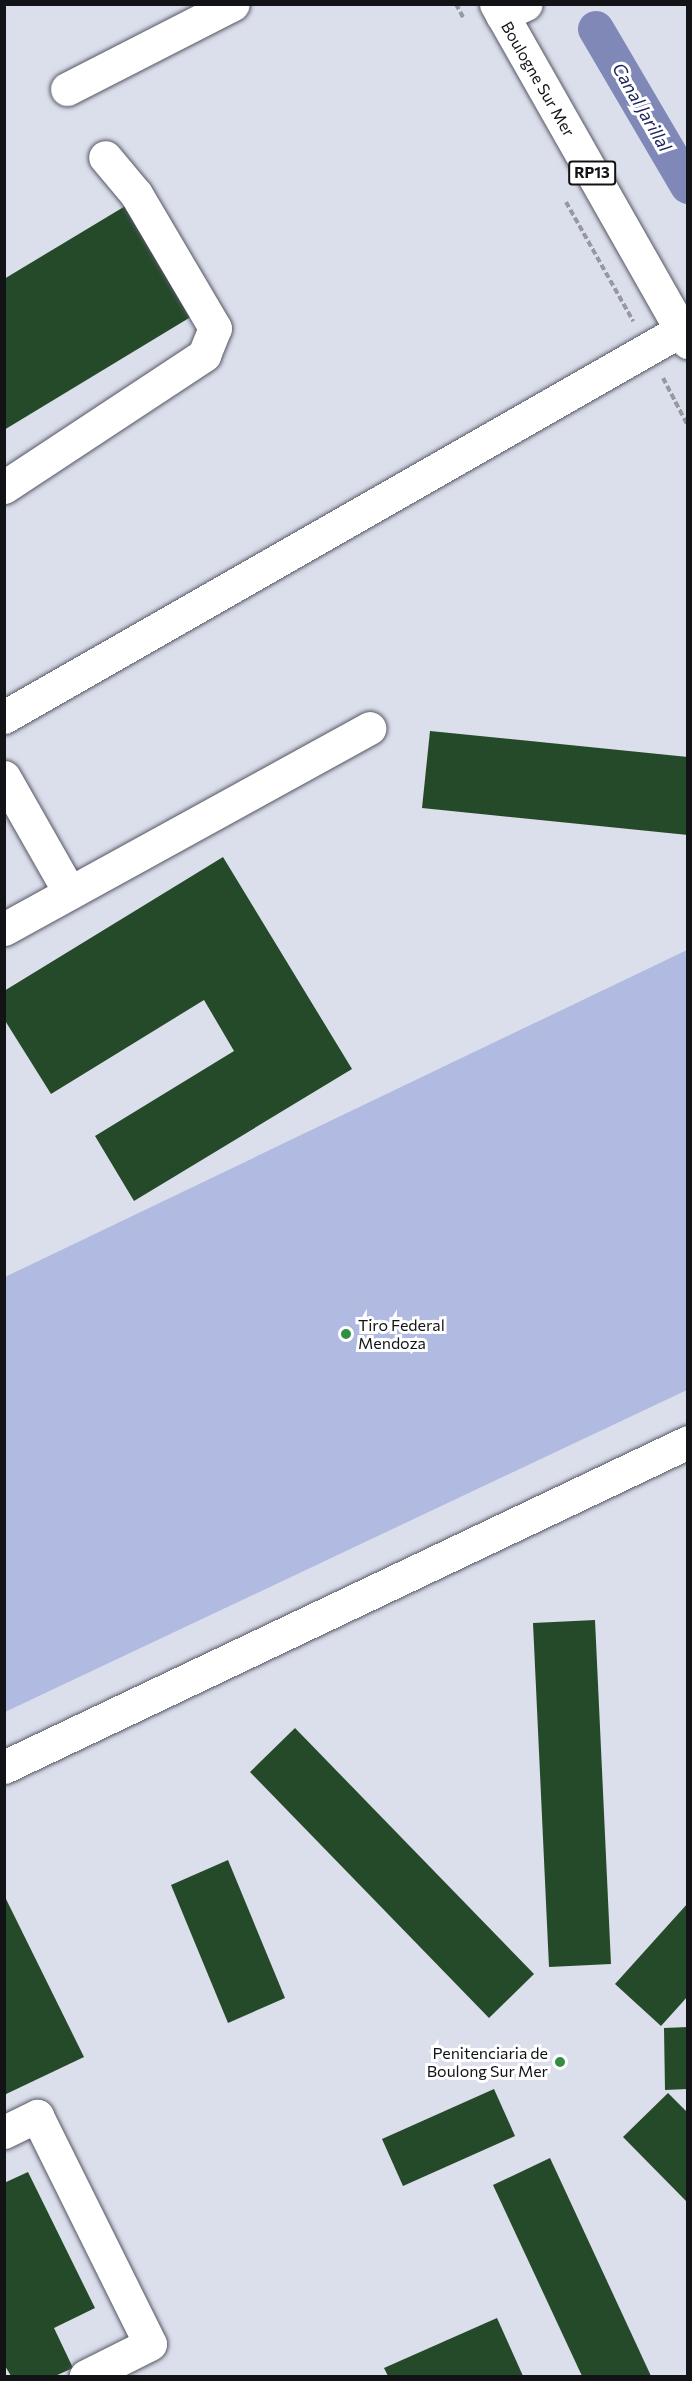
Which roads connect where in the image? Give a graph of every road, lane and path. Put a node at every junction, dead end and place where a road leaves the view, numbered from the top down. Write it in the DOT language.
graph roads {
  1 [pos="234,4"];
  2 [pos="456,4"];
  3 [pos="508,8"];
  4 [pos="468,25"];
  5 [pos="67,89"];
  6 [pos="105,157"];
  7 [pos="561,192"];
  8 [pos="684,336"];
  9 [pos="648,348"];
  10 [pos="687,426"];
  11 [pos="4,487"];
  12 [pos="4,717"];
  13 [pos="369,728"];
  14 [pos="4,777"];
  15 [pos="70,893"];
  16 [pos="4,929"];
  17 [pos="687,1442"];
  18 [pos="4,1767"];
  19 [pos="4,2132"];
  20 [pos="86,2376"];
  1 -- 5 [label="street"];
  2 -- 4 [label="path"];
  3 -- 8 [label="street, Boulogne Sur Mer / RP13"];
  6 -- 11 [label="street"];
  7 -- 9 [label="path"];
  8 -- 9 [label="street"];
  9 -- 10 [label="path"];
  9 -- 12 [label="street"];
  13 -- 15 [label="street"];
  14 -- 15 [label="street"];
  15 -- 16 [label="street"];
  17 -- 18 [label="street"];
  19 -- 20 [label="street"];
}
